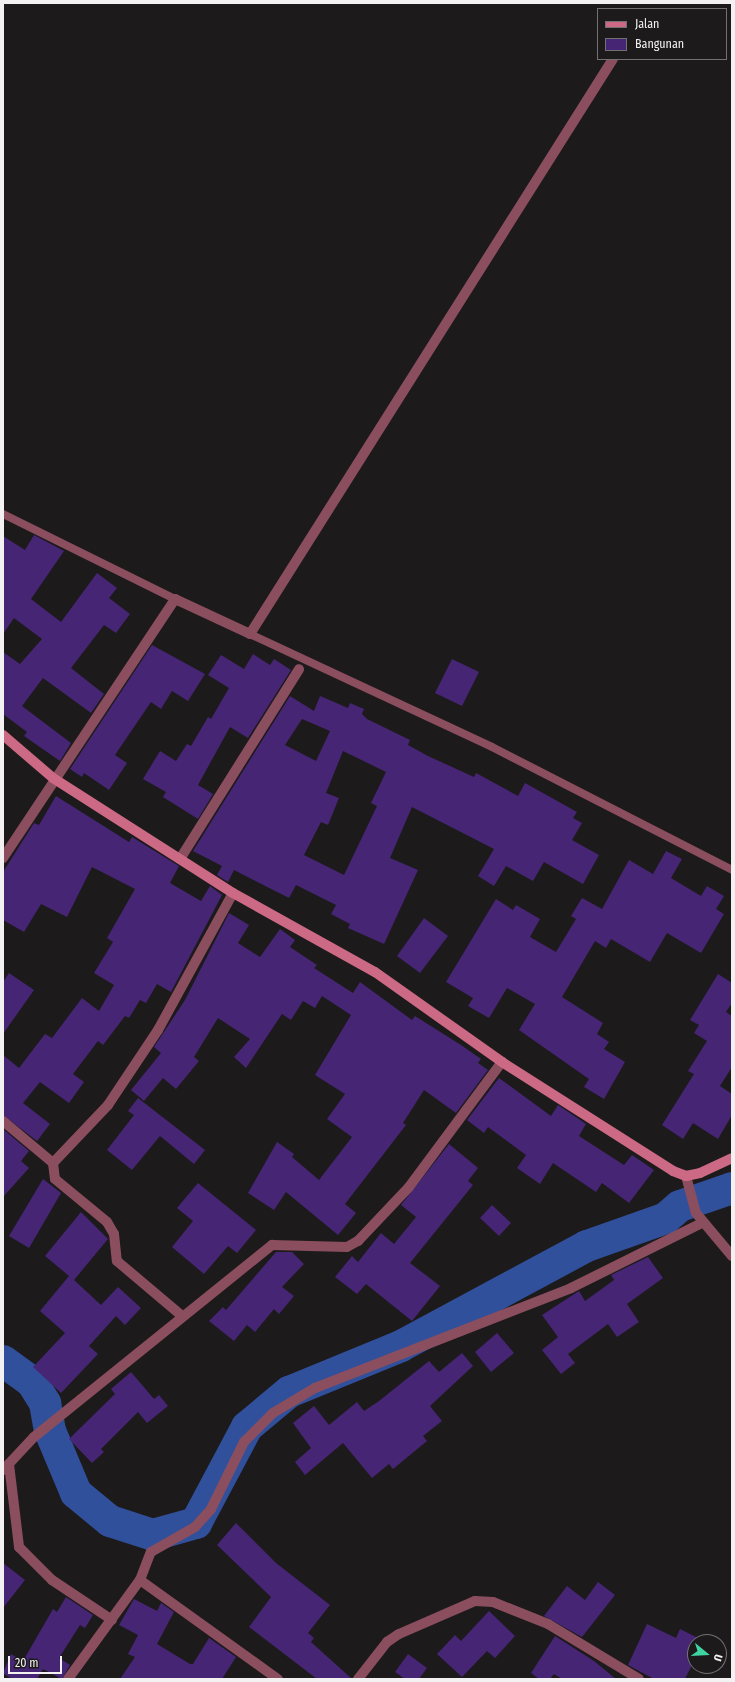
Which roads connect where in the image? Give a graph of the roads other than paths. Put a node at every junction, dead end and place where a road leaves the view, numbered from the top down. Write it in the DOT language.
graph roads {
  1 [pos="613,60"];
  2 [pos="3,514"];
  3 [pos="175,599"];
  4 [pos="250,634"];
  5 [pos="299,669"];
  6 [pos="3,735"];
  7 [pos="53,778"];
  8 [pos="3,858"];
  9 [pos="180,859"];
  10 [pos="732,870"];
  11 [pos="233,893"];
  12 [pos="502,1062"];
  13 [pos="3,1121"];
  14 [pos="732,1158"];
  15 [pos="53,1163"];
  16 [pos="686,1176"];
  17 [pos="702,1222"];
  18 [pos="732,1256"];
  19 [pos="182,1316"];
  20 [pos="6,1467"];
  21 [pos="140,1580"];
  22 [pos="112,1620"];
  23 [pos="68,1679"];
  24 [pos="278,1679"];
  25 [pos="358,1679"];
  26 [pos="639,1679"];
  1 -- 4 [label="street"];
  2 -- 3 [label="lane"];
  3 -- 4 [label="street"];
  3 -- 7 [label="street"];
  4 -- 10 [label="lane"];
  5 -- 9 [label="street"];
  6 -- 7 [label="street"];
  7 -- 8 [label="street"];
  7 -- 9 [label="street"];
  9 -- 11 [label="street"];
  11 -- 12 [label="street"];
  11 -- 15 [label="street"];
  12 -- 16 [label="street"];
  12 -- 19 [label="street"];
  13 -- 15 [label="street"];
  14 -- 16 [label="street"];
  15 -- 19 [label="street"];
  16 -- 17 [label="street"];
  17 -- 18 [label="street"];
  17 -- 21 [label="street"];
  19 -- 20 [label="street"];
  20 -- 22 [label="street"];
  21 -- 22 [label="street"];
  21 -- 24 [label="street"];
  22 -- 23 [label="street"];
  25 -- 26 [label="street"];
}
